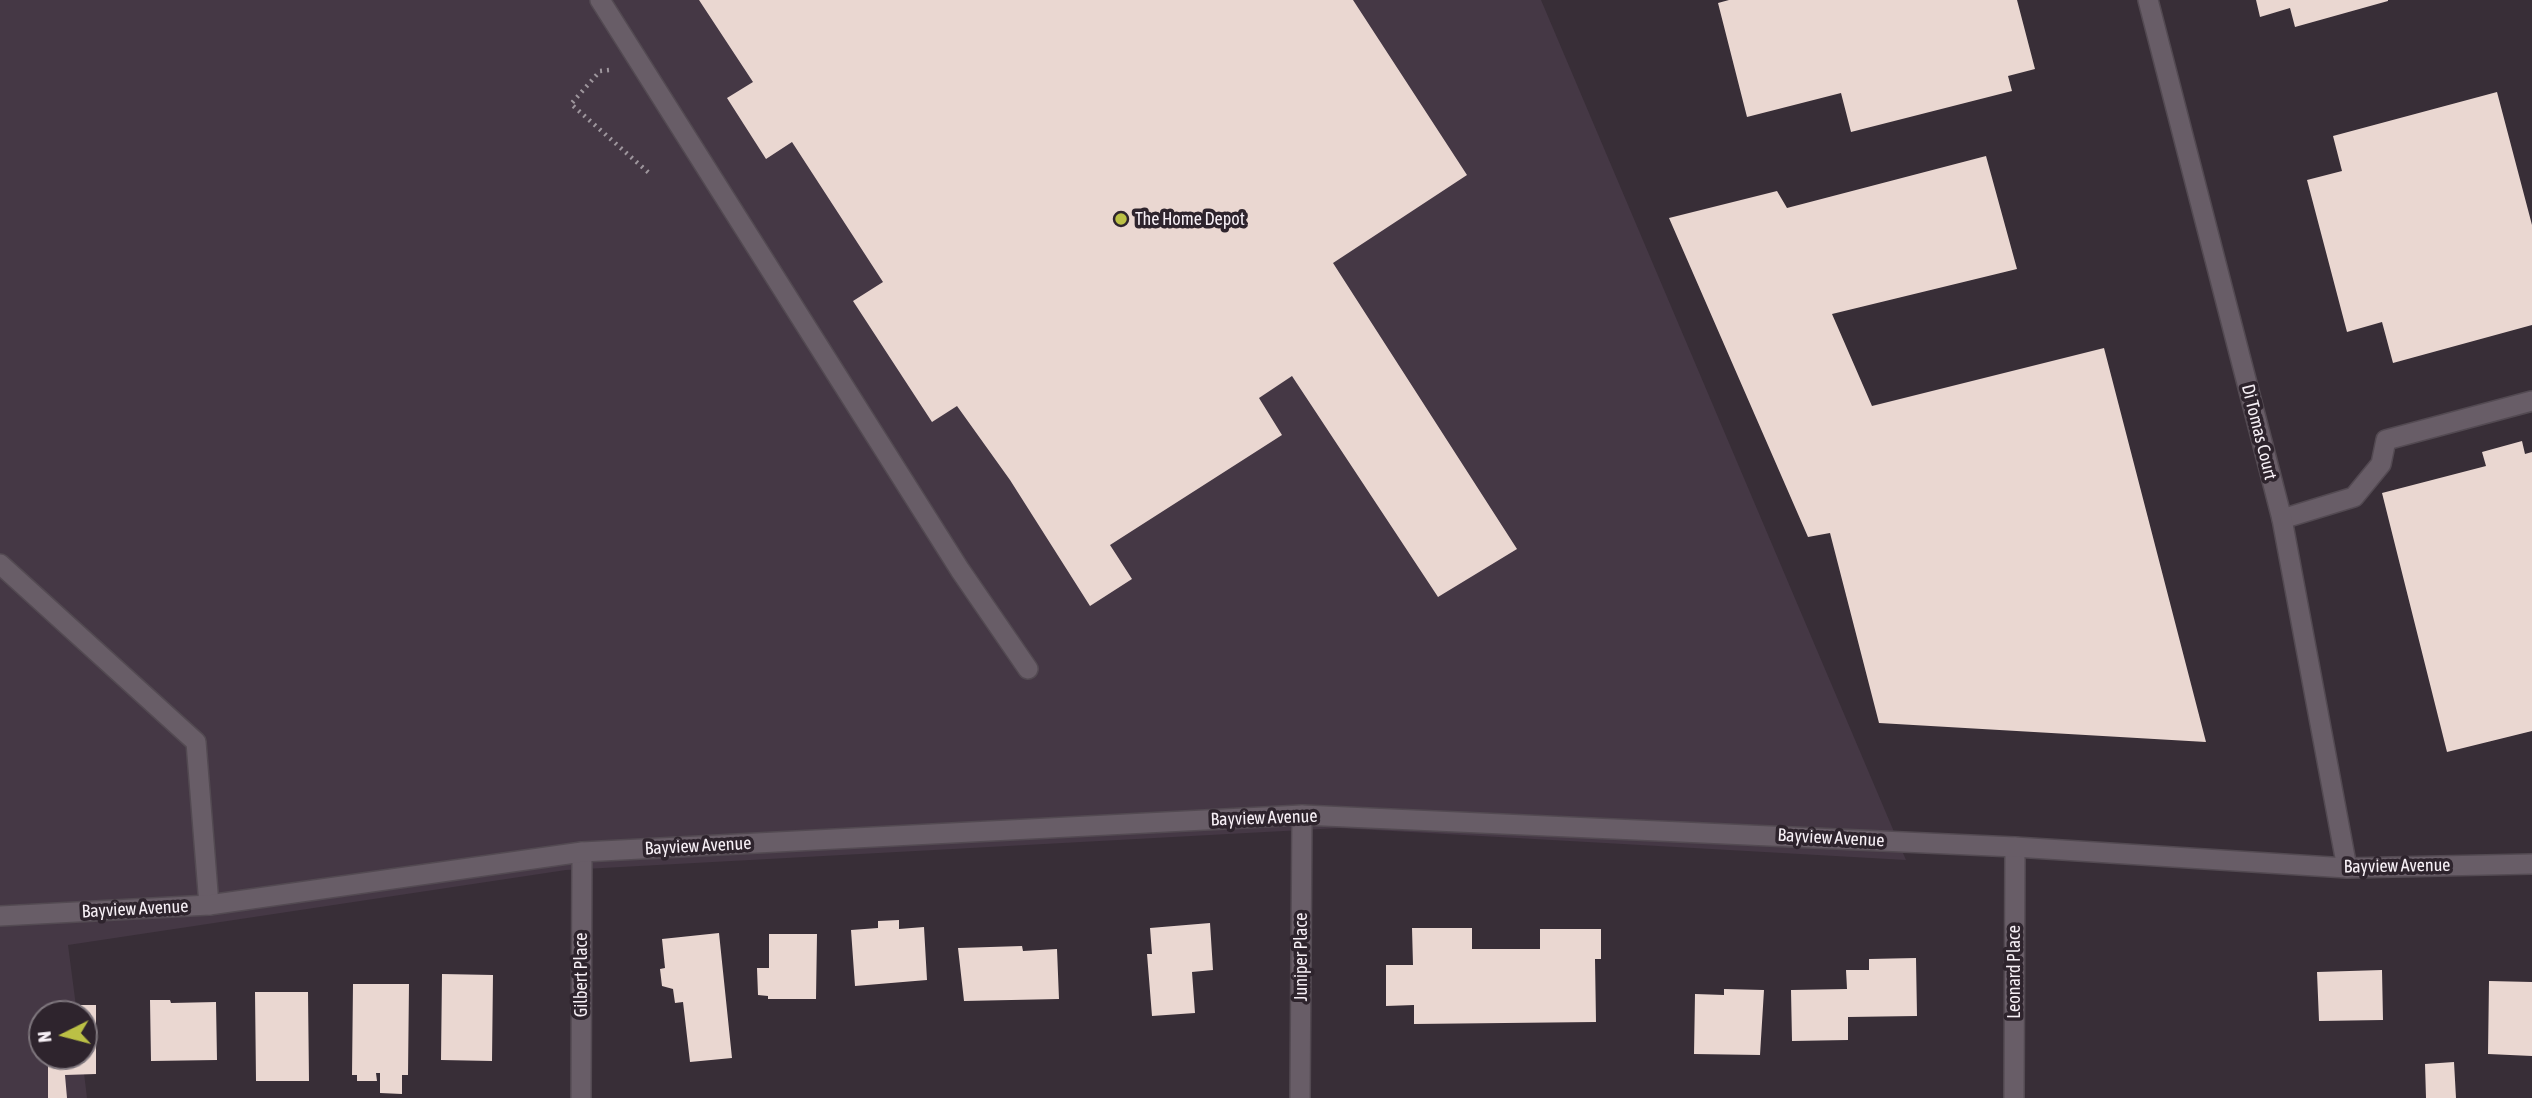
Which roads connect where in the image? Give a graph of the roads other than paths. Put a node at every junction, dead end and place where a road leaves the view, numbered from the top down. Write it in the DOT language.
graph roads {
  1 [pos="600,0"];
  2 [pos="2148,0"];
  3 [pos="2532,401"];
  4 [pos="2281,519"];
  5 [pos="0,564"];
  6 [pos="1028,669"];
  7 [pos="1302,815"];
  8 [pos="2015,846"];
  9 [pos="582,852"];
  10 [pos="2532,864"];
  11 [pos="2347,868"];
  12 [pos="209,905"];
  13 [pos="0,916"];
  14 [pos="581,1098"];
  15 [pos="1300,1098"];
  16 [pos="2014,1098"];
  1 -- 6 [label="street"];
  2 -- 4 [label="street, Di Tomas Court"];
  3 -- 4 [label="street"];
  4 -- 11 [label="street, Di Tomas Court"];
  5 -- 12 [label="street"];
  7 -- 8 [label="street, Bayview Avenue"];
  7 -- 9 [label="street, Bayview Avenue"];
  7 -- 15 [label="street, Juniper Place"];
  8 -- 11 [label="street, Bayview Avenue"];
  8 -- 16 [label="street, Leonard Place"];
  9 -- 12 [label="street, Bayview Avenue"];
  9 -- 14 [label="street, Gilbert Place"];
  10 -- 11 [label="street, Bayview Avenue"];
  12 -- 13 [label="street, Bayview Avenue"];
}
